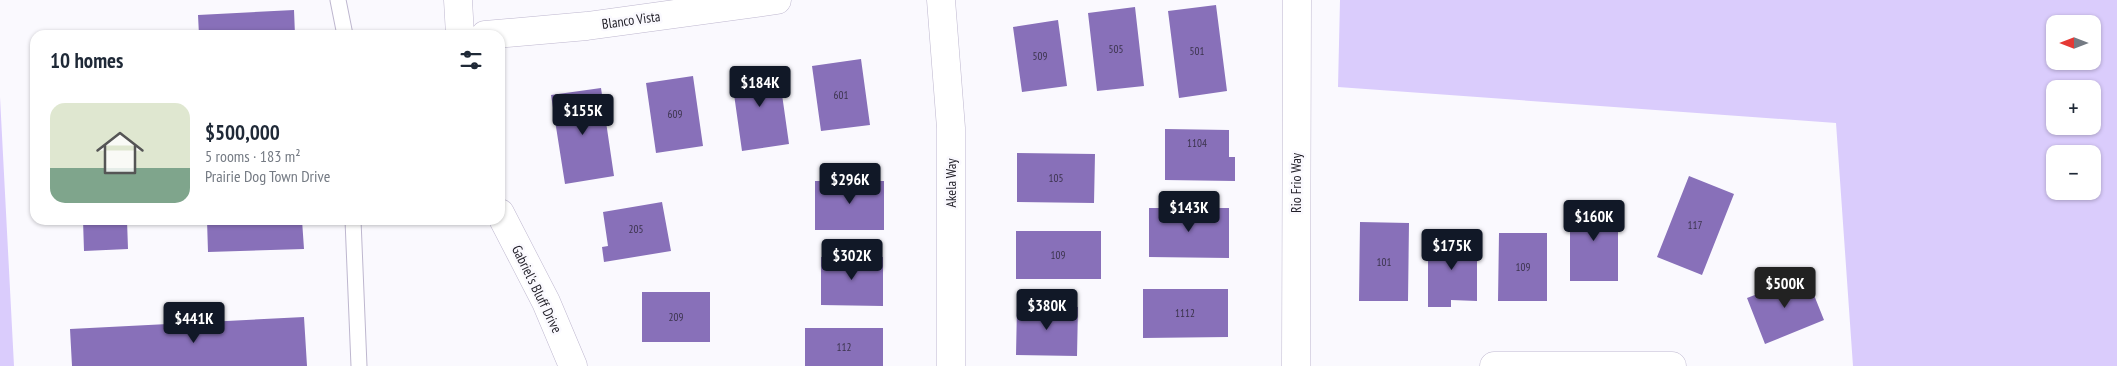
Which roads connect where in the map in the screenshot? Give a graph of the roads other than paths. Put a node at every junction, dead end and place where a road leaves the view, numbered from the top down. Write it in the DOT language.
graph roads {
  1 [pos="338,0"];
  2 [pos="458,0"];
  3 [pos="776,0"];
  4 [pos="941,0"];
  5 [pos="1297,0"];
  6 [pos="343,30"];
  7 [pos="460,30"];
  8 [pos="505,33"];
  9 [pos="505,222"];
  10 [pos="353,225"];
  11 [pos="359,366"];
  12 [pos="573,366"];
  13 [pos="951,366"];
  14 [pos="1296,366"];
  15 [pos="1494,366"];
  16 [pos="1672,366"];
  1 -- 6 [label="lane"];
  2 -- 7 [label="street"];
  3 -- 8 [label="street, Blanco Vista"];
  4 -- 13 [label="street, Akela Way"];
  5 -- 14 [label="street, Rio Frio Way"];
  9 -- 12 [label="street, Gabriel's Bluff Drive"];
  10 -- 11 [label="lane"];
  15 -- 16 [label="street"];
}
